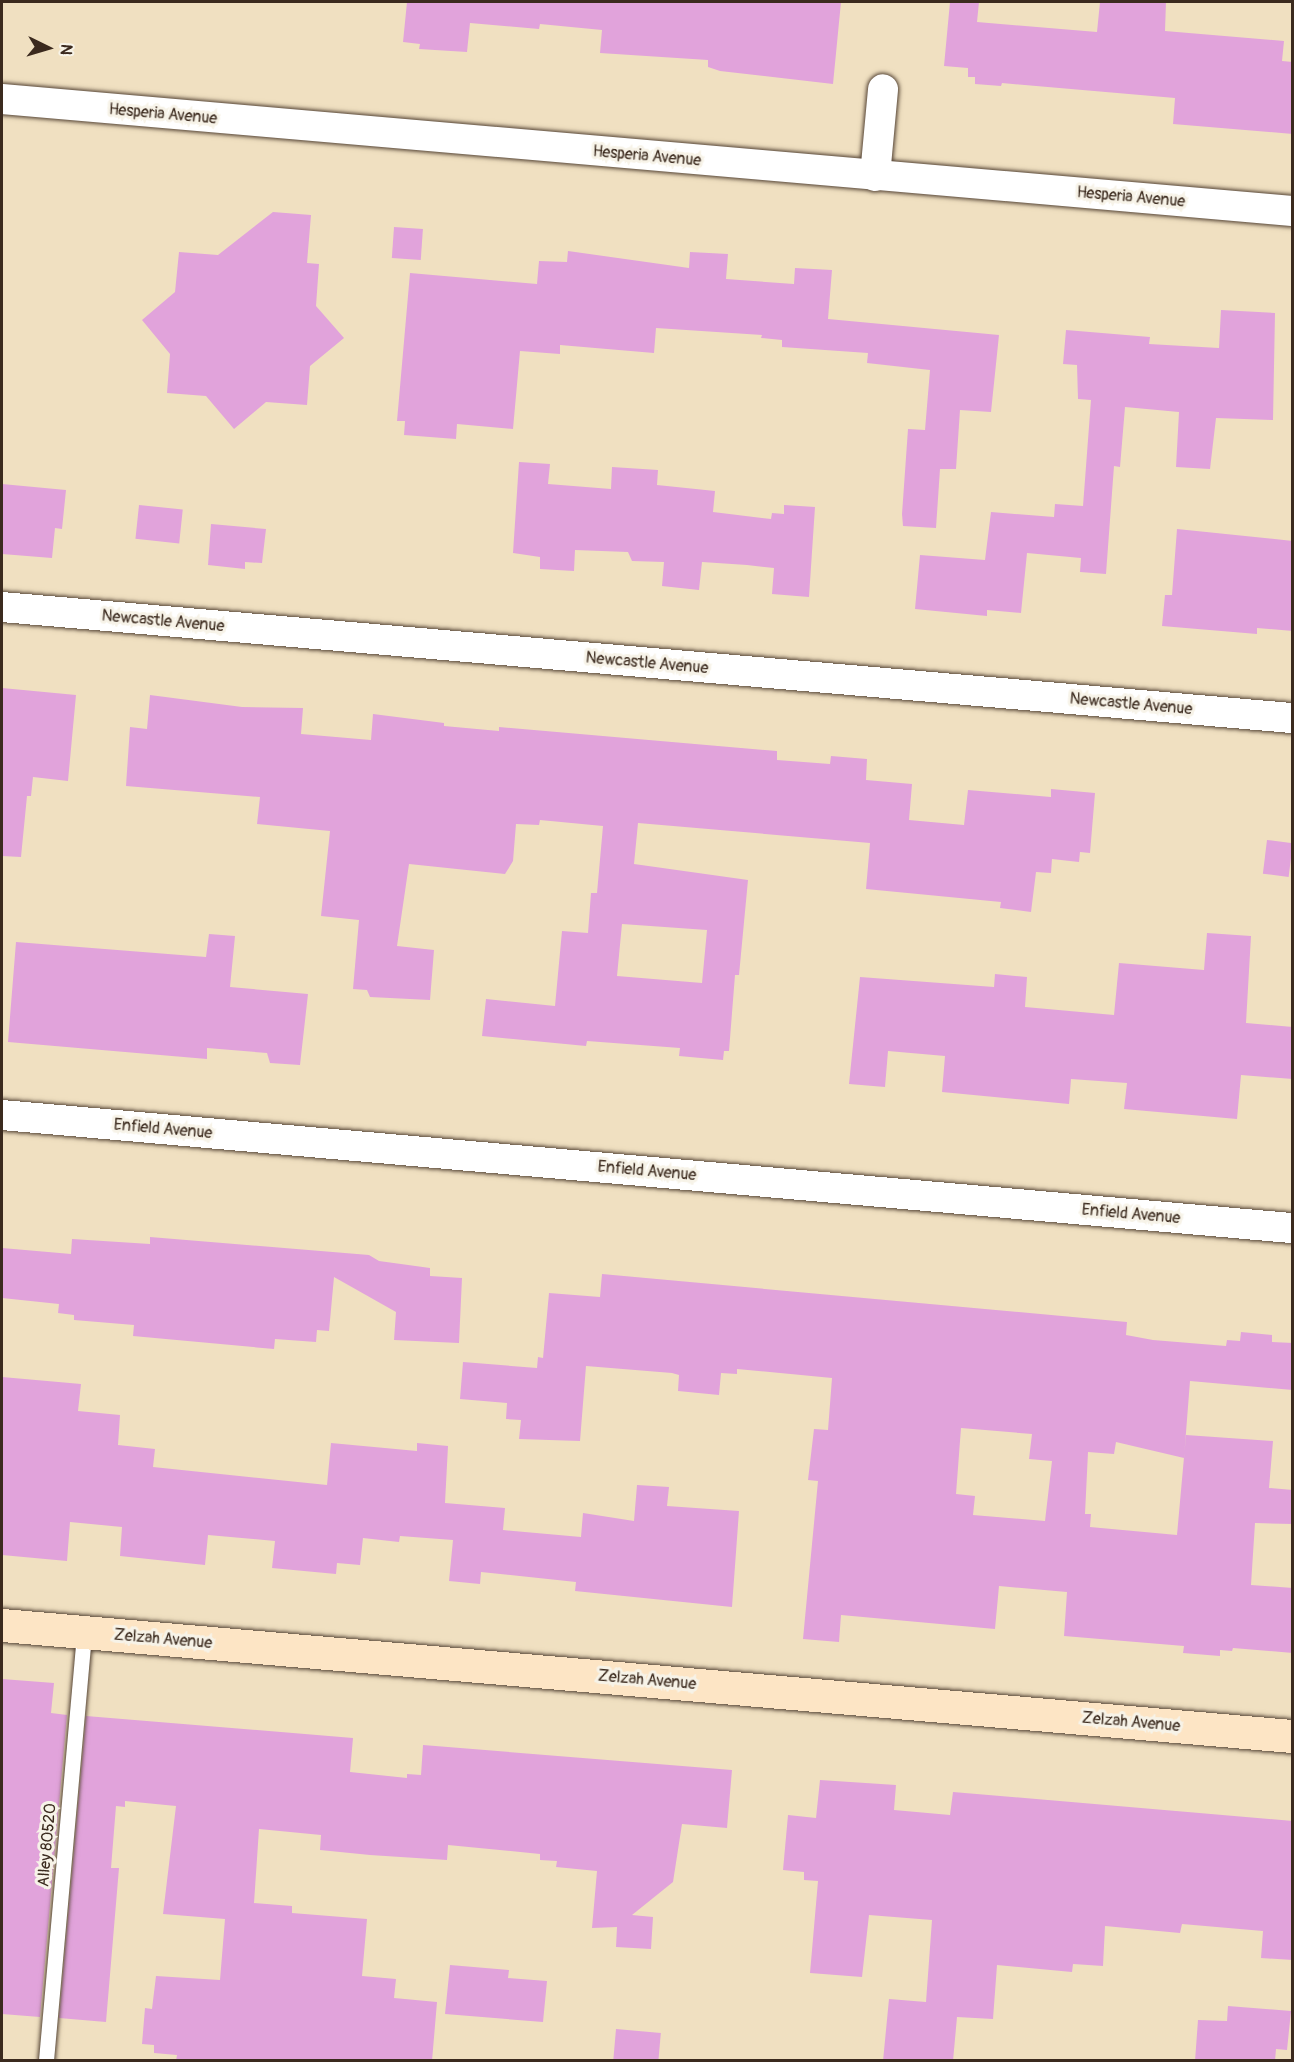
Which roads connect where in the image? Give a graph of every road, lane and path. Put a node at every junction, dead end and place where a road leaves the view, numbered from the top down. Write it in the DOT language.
graph roads {
  1 [pos="883,89"];
  2 [pos="2,99"];
  3 [pos="875,176"];
  4 [pos="1293,210"];
  5 [pos="2,607"];
  6 [pos="1293,718"];
  7 [pos="2,1115"];
  8 [pos="1293,1228"];
  9 [pos="2,1625"];
  10 [pos="84,1632"];
  11 [pos="1293,1736"];
  12 [pos="46,2061"];
  1 -- 3 [label="street"];
  2 -- 3 [label="street, Hesperia Avenue"];
  3 -- 4 [label="street, Hesperia Avenue"];
  5 -- 6 [label="street, Newcastle Avenue"];
  7 -- 8 [label="street, Enfield Avenue"];
  9 -- 10 [label="street, Zelzah Avenue"];
  10 -- 11 [label="street, Zelzah Avenue"];
  10 -- 12 [label="lane, Alley 80520"];
}
